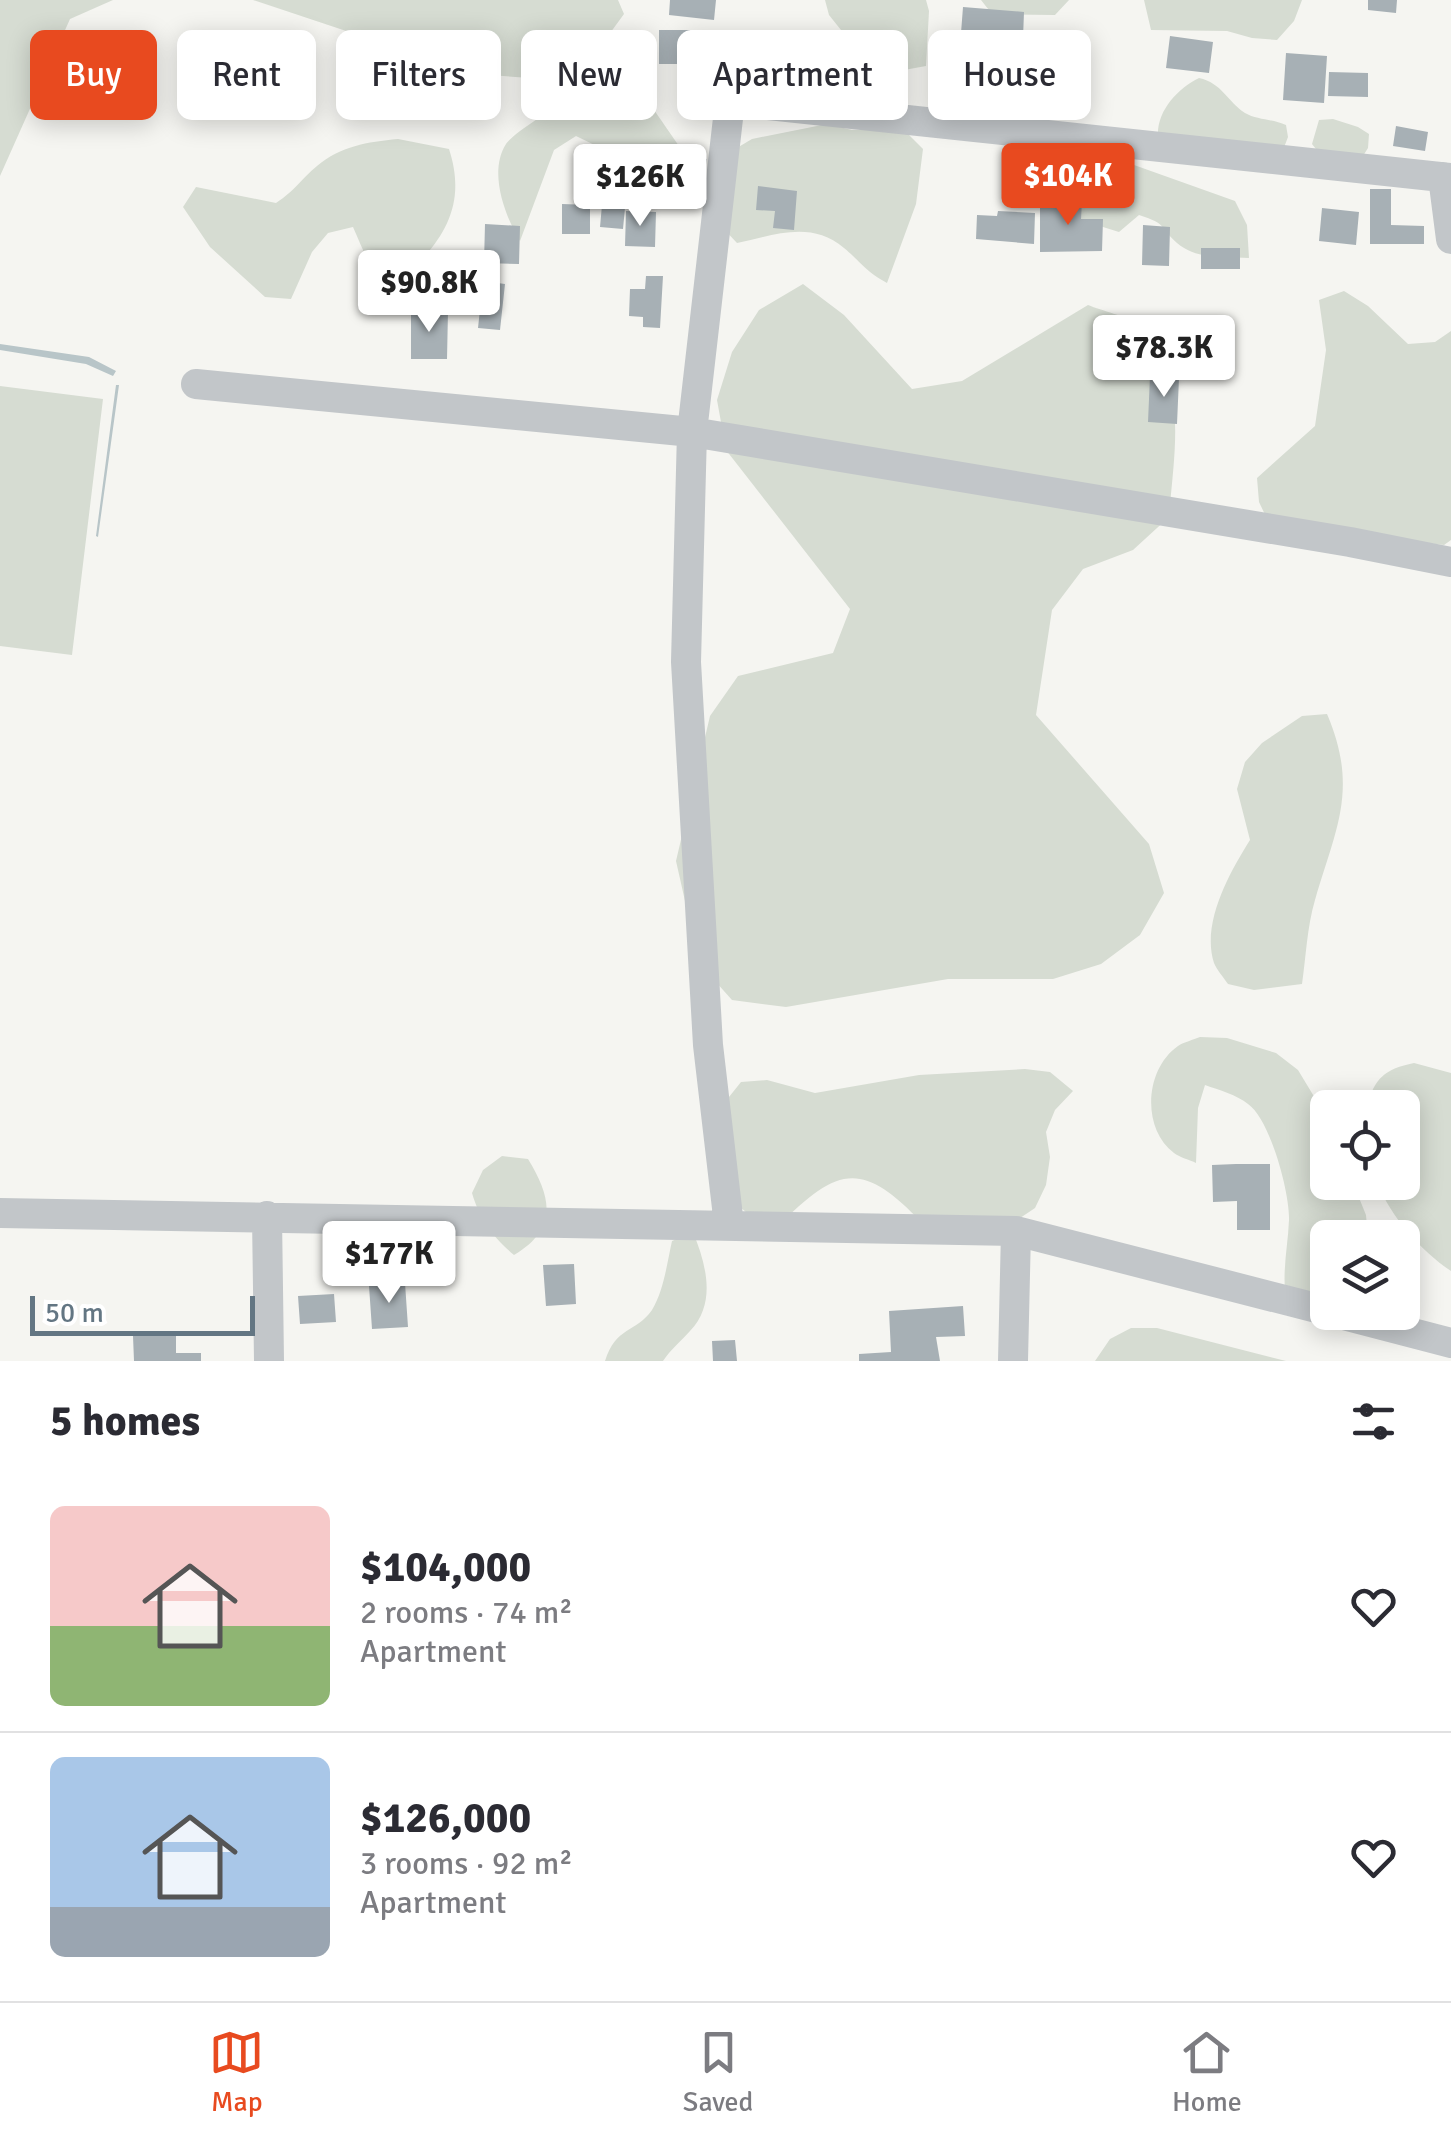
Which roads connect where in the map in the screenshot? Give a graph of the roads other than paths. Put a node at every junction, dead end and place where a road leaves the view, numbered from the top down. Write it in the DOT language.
graph roads {
  1 [pos="1447,177"];
  2 [pos="1451,239"];
  3 [pos="196,384"];
  4 [pos="692,432"];
  5 [pos="1451,562"];
  6 [pos="0,1213"];
  7 [pos="267,1216"];
  8 [pos="729,1225"];
  9 [pos="1016,1231"];
  10 [pos="1310,1307"];
  11 [pos="1400,1330"];
  12 [pos="1451,1343"];
  13 [pos="268,1361"];
  14 [pos="1013,1361"];
  1 -- 2 [label="street"];
  1 -- 4 [label="street"];
  3 -- 4 [label="street"];
  4 -- 5 [label="street"];
  4 -- 8 [label="street"];
  6 -- 7 [label="street"];
  7 -- 8 [label="street"];
  7 -- 13 [label="street"];
  8 -- 9 [label="street"];
  9 -- 10 [label="street"];
  9 -- 14 [label="street"];
  11 -- 12 [label="street"];
}
